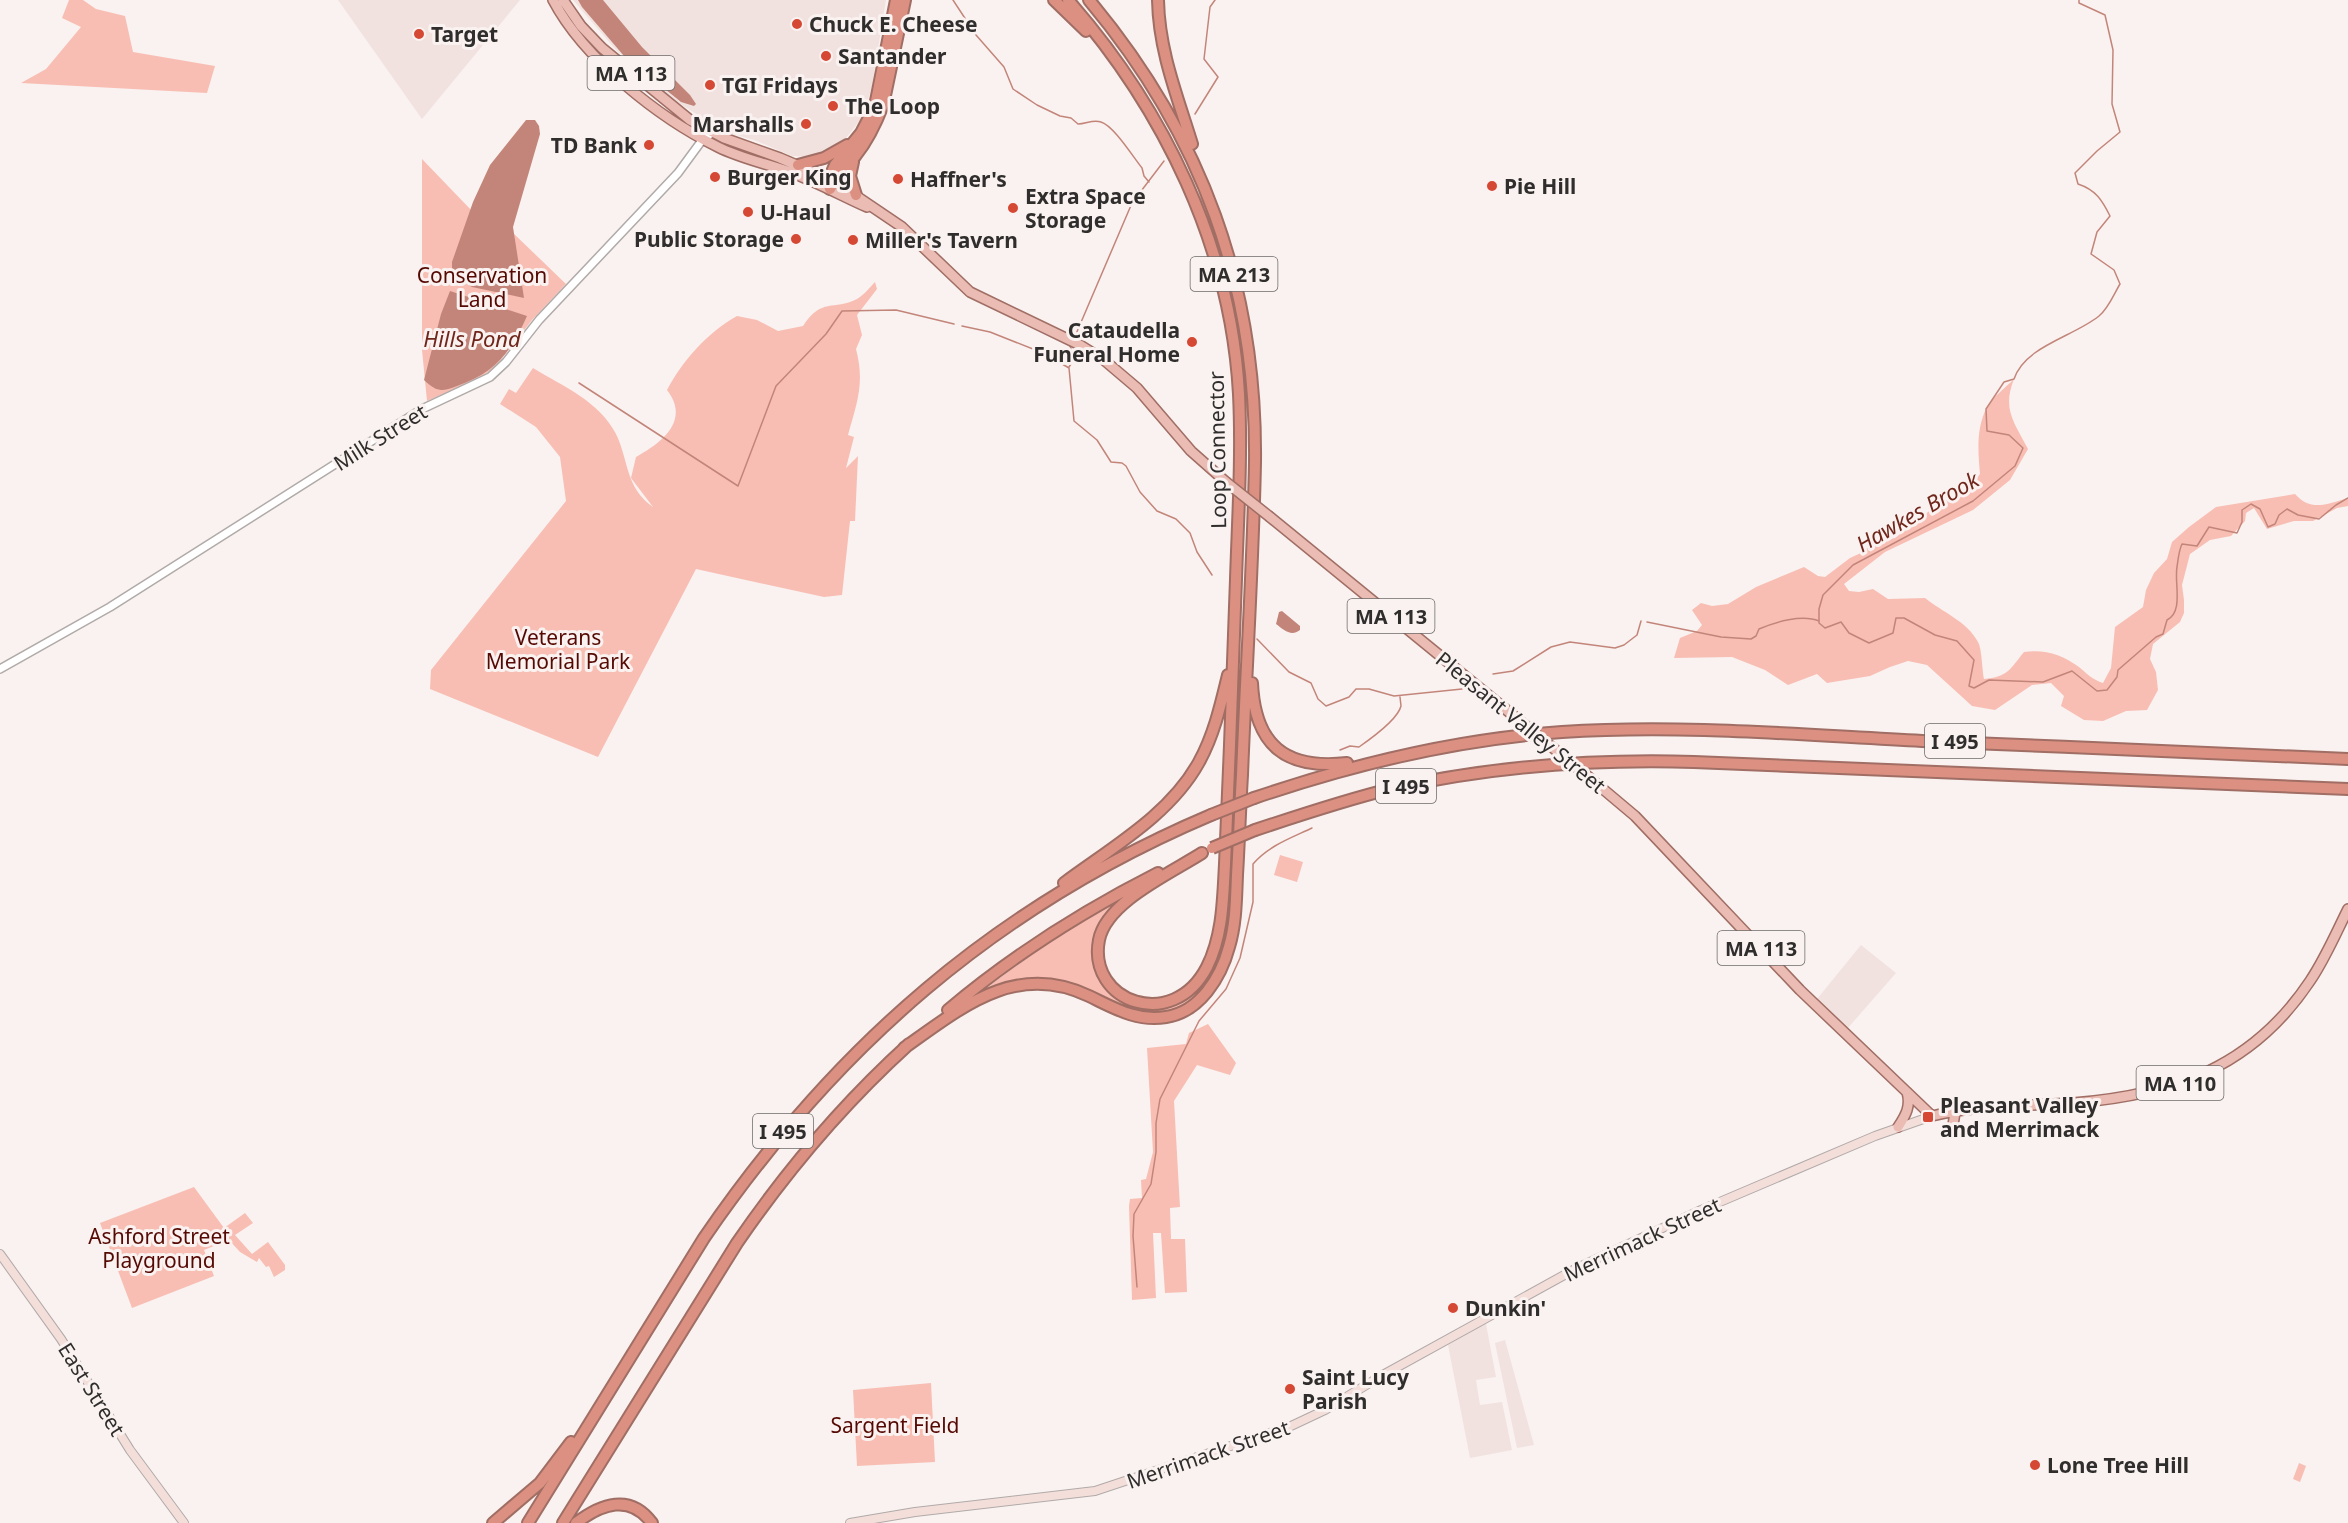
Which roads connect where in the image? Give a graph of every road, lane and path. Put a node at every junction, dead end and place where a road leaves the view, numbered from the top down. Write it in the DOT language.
graph roads {
  1 [pos="553,0"];
  2 [pos="563,0"];
  3 [pos="1054,0"];
  4 [pos="1068,0"];
  5 [pos="1089,0"];
  6 [pos="1158,0"];
  7 [pos="900,2"];
  8 [pos="1129,78"];
  9 [pos="708,130"];
  10 [pos="859,135"];
  11 [pos="703,139"];
  12 [pos="855,156"];
  13 [pos="798,165"];
  14 [pos="830,184"];
  15 [pos="856,195"];
  16 [pos="1209,198"];
  17 [pos="883,214"];
  18 [pos="1250,584"];
  19 [pos="1233,654"];
  20 [pos="0,669"];
  21 [pos="1387,758"];
  22 [pos="2348,759"];
  23 [pos="2348,789"];
  24 [pos="1207,850"];
  25 [pos="1034,908"];
  26 [pos="2348,909"];
  27 [pos="904,1048"];
  28 [pos="1907,1092"];
  29 [pos="1955,1112"];
  30 [pos="1932,1116"];
  31 [pos="1898,1127"];
  32 [pos="1952,1132"];
  33 [pos="0,1254"];
  34 [pos="596,1412"];
  35 [pos="184,1523"];
  36 [pos="493,1523"];
  37 [pos="528,1523"];
  38 [pos="563,1523"];
  39 [pos="576,1523"];
  40 [pos="652,1523"];
  41 [pos="850,1523"];
  1 -- 11 [label="main road, Pleasant Valley Street / MA 113"];
  2 -- 9 [label="main road, Pleasant Valley Street / MA 113"];
  3 -- 8 [label="highway"];
  4 -- 8 [label="highway, Loop Connector / MA 213"];
  5 -- 16 [label="highway, Loop Connector / MA 213"];
  6 -- 16 [label="highway"];
  7 -- 10 [label="highway"];
  7 -- 12 [label="highway"];
  8 -- 19 [label="highway, Loop Connector / MA 213"];
  9 -- 11 [label="street, Milk Street"];
  9 -- 13 [label="main road, Pleasant Valley Street / MA 113"];
  10 -- 13 [label="highway"];
  10 -- 14 [label="highway"];
  11 -- 14 [label="main road, Pleasant Valley Street / MA 113"];
  11 -- 20 [label="street, Milk Street"];
  12 -- 14 [label="highway"];
  12 -- 15 [label="highway"];
  13 -- 14 [label="main road, Pleasant Valley Street / MA 113"];
  14 -- 15 [label="main road, Pleasant Valley Street / MA 113"];
  14 -- 17 [label="main road, Pleasant Valley Street / MA 113"];
  15 -- 17 [label="main road, Pleasant Valley Street / MA 113"];
  16 -- 18 [label="highway, Loop Connector / MA 213"];
  17 -- 28 [label="main road, Pleasant Valley Street / MA 113, bridge"];
  18 -- 21 [label="highway"];
  18 -- 27 [label="highway"];
  19 -- 24 [label="highway"];
  19 -- 25 [label="highway"];
  21 -- 22 [label="highway, I 495"];
  21 -- 25 [label="highway, I 495, bridge"];
  23 -- 24 [label="highway, I 495, bridge"];
  24 -- 27 [label="highway, I 495"];
  25 -- 34 [label="highway, I 495"];
  26 -- 29 [label="main road, Merrimack Street / MA 110"];
  27 -- 38 [label="highway, I 495"];
  28 -- 30 [label="main road, Pleasant Valley Street / MA 113"];
  28 -- 31 [label="main road"];
  29 -- 30 [label="main road, Merrimack Street / MA 110"];
  29 -- 32 [label="main road"];
  30 -- 31 [label="main road, Merrimack Street / MA 110"];
  31 -- 41 [label="main road, Merrimack Street / MA 110"];
  33 -- 35 [label="main road, East Street"];
  34 -- 36 [label="highway"];
  34 -- 37 [label="highway, I 495"];
  39 -- 40 [label="highway"];
}
